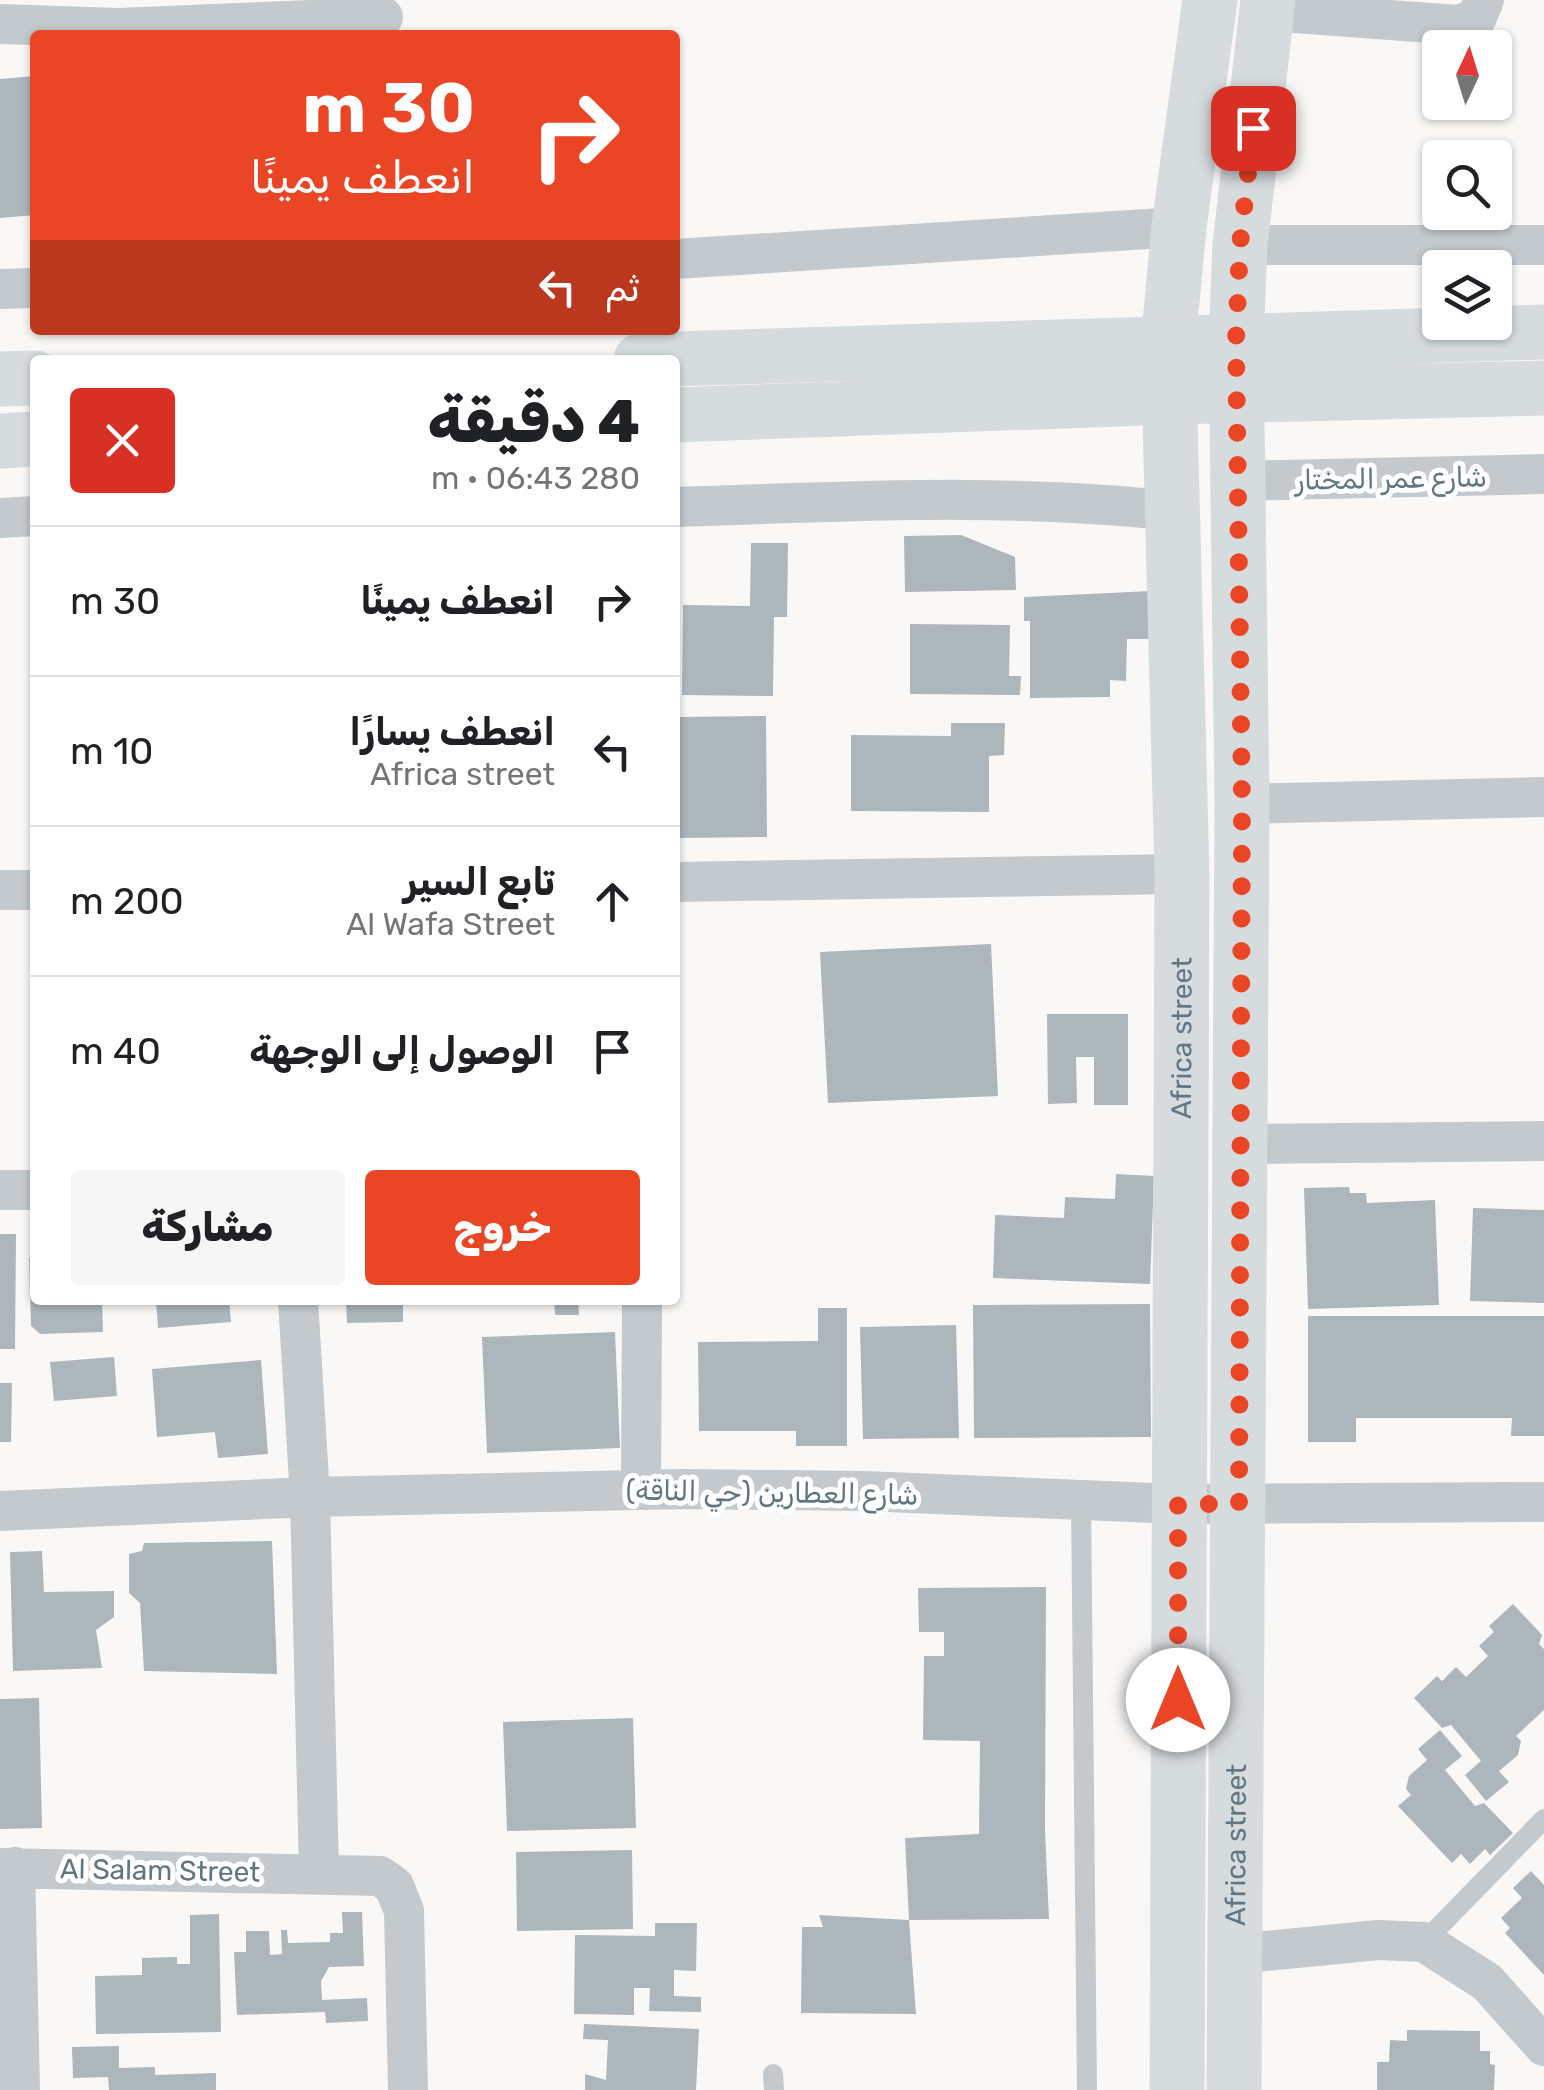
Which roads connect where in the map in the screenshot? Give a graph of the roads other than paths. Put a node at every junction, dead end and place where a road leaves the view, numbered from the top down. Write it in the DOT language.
graph roads {
  1 [pos="1210,0"];
  2 [pos="1484,0"];
  3 [pos="1267,6"];
  4 [pos="384,18"];
  5 [pos="0,24"];
  6 [pos="1179,228"];
  7 [pos="1240,245"];
  8 [pos="1544,245"];
  9 [pos="680,258"];
  10 [pos="30,288"];
  11 [pos="0,289"];
  12 [pos="1544,332"];
  13 [pos="1236,341"];
  14 [pos="680,361"];
  15 [pos="1170,371"];
  16 [pos="30,378"];
  17 [pos="0,379"];
  18 [pos="1544,388"];
  19 [pos="1238,396"];
  20 [pos="680,416"];
  21 [pos="30,440"];
  22 [pos="0,441"];
  23 [pos="1544,474"];
  24 [pos="1238,481"];
  25 [pos="680,506"];
  26 [pos="1173,511"];
  27 [pos="30,516"];
  28 [pos="0,518"];
  29 [pos="1544,797"];
  30 [pos="1242,804"];
  31 [pos="1182,874"];
  32 [pos="680,882"];
  33 [pos="0,890"];
  34 [pos="30,890"];
  35 [pos="1544,1140"];
  36 [pos="1241,1144"];
  37 [pos="0,1190"];
  38 [pos="30,1190"];
  39 [pos="298,1305"];
  40 [pos="642,1305"];
  41 [pos="641,1490"];
  42 [pos="310,1496"];
  43 [pos="1081,1499"];
  44 [pos="1544,1502"];
  45 [pos="1178,1504"];
  46 [pos="1239,1504"];
  47 [pos="0,1511"];
  48 [pos="1544,1819"];
  49 [pos="7,1868"];
  50 [pos="319,1872"];
  51 [pos="1424,1942"];
  52 [pos="1236,1954"];
  53 [pos="1544,2046"];
  54 [pos="20,2090"];
  55 [pos="408,2090"];
  56 [pos="1087,2090"];
  57 [pos="1177,2090"];
  58 [pos="1234,2090"];
  1 -- 6 [label="main road, Africa street"];
  2 -- 3 [label="street"];
  3 -- 7 [label="main road, Africa street"];
  4 -- 5 [label="street"];
  6 -- 9 [label="street"];
  6 -- 15 [label="main road, Africa street"];
  7 -- 8 [label="street"];
  7 -- 13 [label="main road, Africa street"];
  10 -- 11 [label="street"];
  12 -- 13 [label="main road"];
  13 -- 15 [label="main road"];
  13 -- 19 [label="main road, Africa street"];
  14 -- 15 [label="main road"];
  15 -- 19 [label="main road"];
  15 -- 20 [label="main road"];
  15 -- 26 [label="main road, Africa street"];
  16 -- 17 [label="main road"];
  18 -- 19 [label="main road"];
  19 -- 24 [label="main road, Africa street"];
  21 -- 22 [label="main road"];
  23 -- 24 [label="street, شارع عمر المختار"];
  24 -- 30 [label="main road, Africa street"];
  25 -- 26 [label="street"];
  26 -- 31 [label="main road, Africa street"];
  27 -- 28 [label="street"];
  29 -- 30 [label="street"];
  30 -- 36 [label="main road, Africa street"];
  31 -- 32 [label="street"];
  31 -- 45 [label="main road, Africa street"];
  33 -- 34 [label="street"];
  35 -- 36 [label="street"];
  36 -- 46 [label="main road, Africa street"];
  37 -- 38 [label="street"];
  39 -- 42 [label="street"];
  40 -- 41 [label="street"];
  41 -- 42 [label="street, شارع العطارين (حي الناقة)"];
  41 -- 43 [label="street, شارع العطارين (حي الناقة)"];
  42 -- 47 [label="street, شارع العطارين (حي الناقة)"];
  42 -- 50 [label="street"];
  43 -- 45 [label="street, شارع العطارين (حي الناقة)"];
  43 -- 56 [label="lane"];
  44 -- 46 [label="street, شارع العطارين (حي الناقة)"];
  45 -- 46 [label="street, شارع العطارين (حي الناقة)"];
  45 -- 57 [label="main road, Africa street"];
  46 -- 52 [label="main road, Africa street"];
  48 -- 51 [label="lane"];
  49 -- 50 [label="street, Al Salam Street"];
  49 -- 54 [label="street"];
  50 -- 55 [label="street, Al Salam Street"];
  51 -- 52 [label="street"];
  51 -- 53 [label="street"];
  52 -- 58 [label="main road, Africa street"];
}
